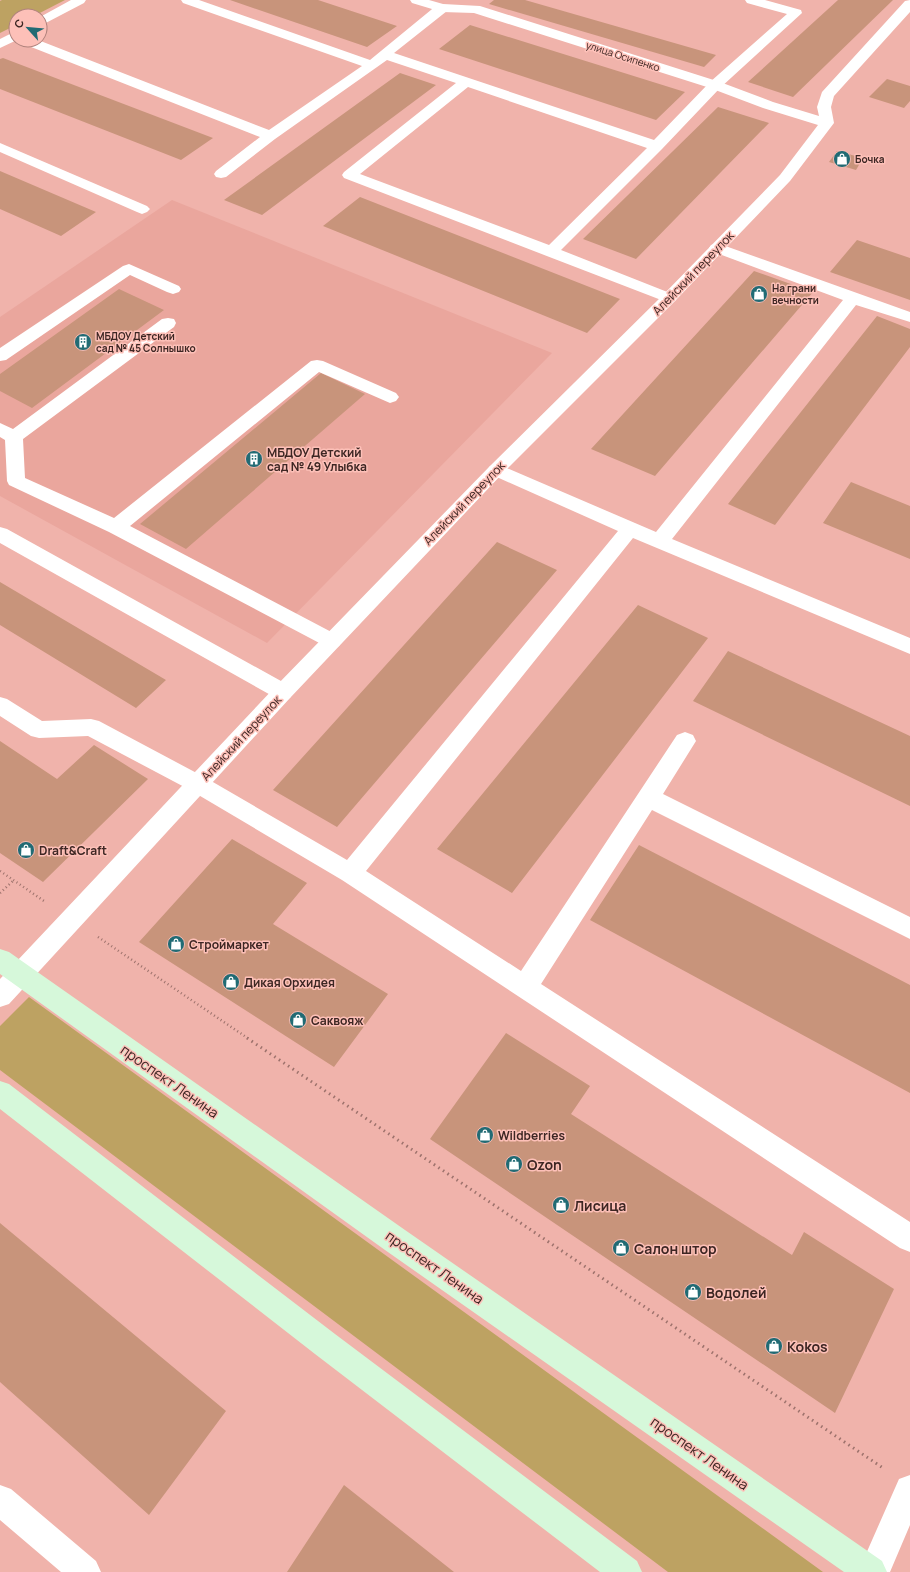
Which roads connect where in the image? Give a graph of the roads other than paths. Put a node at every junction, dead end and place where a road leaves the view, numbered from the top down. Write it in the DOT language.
graph roads {
  1 [pos="80,0"];
  2 [pos="187,0"];
  3 [pos="416,0"];
  4 [pos="751,0"];
  5 [pos="910,4"];
  6 [pos="442,8"];
  7 [pos="48,18"];
  8 [pos="46,48"];
  9 [pos="386,55"];
  10 [pos="372,65"];
  11 [pos="466,82"];
  12 [pos="715,85"];
  13 [pos="827,123"];
  14 [pos="270,136"];
  15 [pos="657,146"];
  16 [pos="0,148"];
  17 [pos="221,174"];
  18 [pos="142,209"];
  19 [pos="717,248"];
  20 [pos="551,251"];
  21 [pos="173,290"];
  22 [pos="669,298"];
  23 [pos="853,298"];
  24 [pos="910,317"];
  25 [pos="168,323"];
  26 [pos="0,356"];
  27 [pos="390,397"];
  28 [pos="7,433"];
  29 [pos="496,470"];
  30 [pos="116,527"];
  31 [pos="630,529"];
  32 [pos="0,534"];
  33 [pos="660,541"];
  34 [pos="332,641"];
  35 [pos="910,646"];
  36 [pos="283,692"];
  37 [pos="0,705"];
  38 [pos="685,741"];
  39 [pos="198,784"];
  40 [pos="648,797"];
  41 [pos="350,873"];
  42 [pos="910,929"];
  43 [pos="10,968"];
  44 [pos="525,987"];
  45 [pos="0,996"];
  46 [pos="0,1093"];
  47 [pos="910,1238"];
  48 [pos="910,1490"];
  49 [pos="0,1500"];
  50 [pos="85,1572"];
  51 [pos="626,1572"];
  52 [pos="871,1572"];
  53 [pos="874,1572"];
  1 -- 7 [label="street"];
  2 -- 10 [label="street"];
  3 -- 6 [label="street, улица Осипенко"];
  4 -- 12 [label="street"];
  5 -- 13 [label="street"];
  6 -- 9 [label="street"];
  6 -- 12 [label="street, улица Осипенко"];
  8 -- 14 [label="street"];
  9 -- 10 [label="street"];
  9 -- 11 [label="street"];
  10 -- 14 [label="street"];
  11 -- 15 [label="street"];
  11 -- 20 [label="street"];
  12 -- 13 [label="street, улица Осипенко"];
  12 -- 15 [label="street"];
  13 -- 19 [label="street, Алейский переулок"];
  14 -- 17 [label="street"];
  15 -- 20 [label="street"];
  16 -- 18 [label="street"];
  19 -- 22 [label="street, Алейский переулок"];
  19 -- 23 [label="street"];
  20 -- 22 [label="street"];
  21 -- 26 [label="street"];
  22 -- 29 [label="street, Алейский переулок"];
  23 -- 24 [label="street"];
  23 -- 33 [label="street"];
  25 -- 28 [label="street"];
  27 -- 30 [label="street"];
  28 -- 30 [label="street"];
  29 -- 31 [label="street"];
  29 -- 34 [label="street, Алейский переулок"];
  30 -- 34 [label="street"];
  31 -- 33 [label="street"];
  31 -- 41 [label="street"];
  32 -- 36 [label="street"];
  33 -- 35 [label="street"];
  34 -- 36 [label="street, Алейский переулок"];
  36 -- 39 [label="street, Алейский переулок"];
  37 -- 39 [label="street"];
  38 -- 40 [label="street"];
  39 -- 41 [label="street"];
  39 -- 43 [label="street, Алейский переулок"];
  40 -- 42 [label="street"];
  40 -- 44 [label="street"];
  41 -- 44 [label="street"];
  43 -- 45 [label="street, Алейский переулок"];
  43 -- 52 [label="main road, проспект Ленина"];
  44 -- 47 [label="street"];
  46 -- 51 [label="main road"];
  48 -- 53 [label="street"];
  49 -- 50 [label="street"];
}
